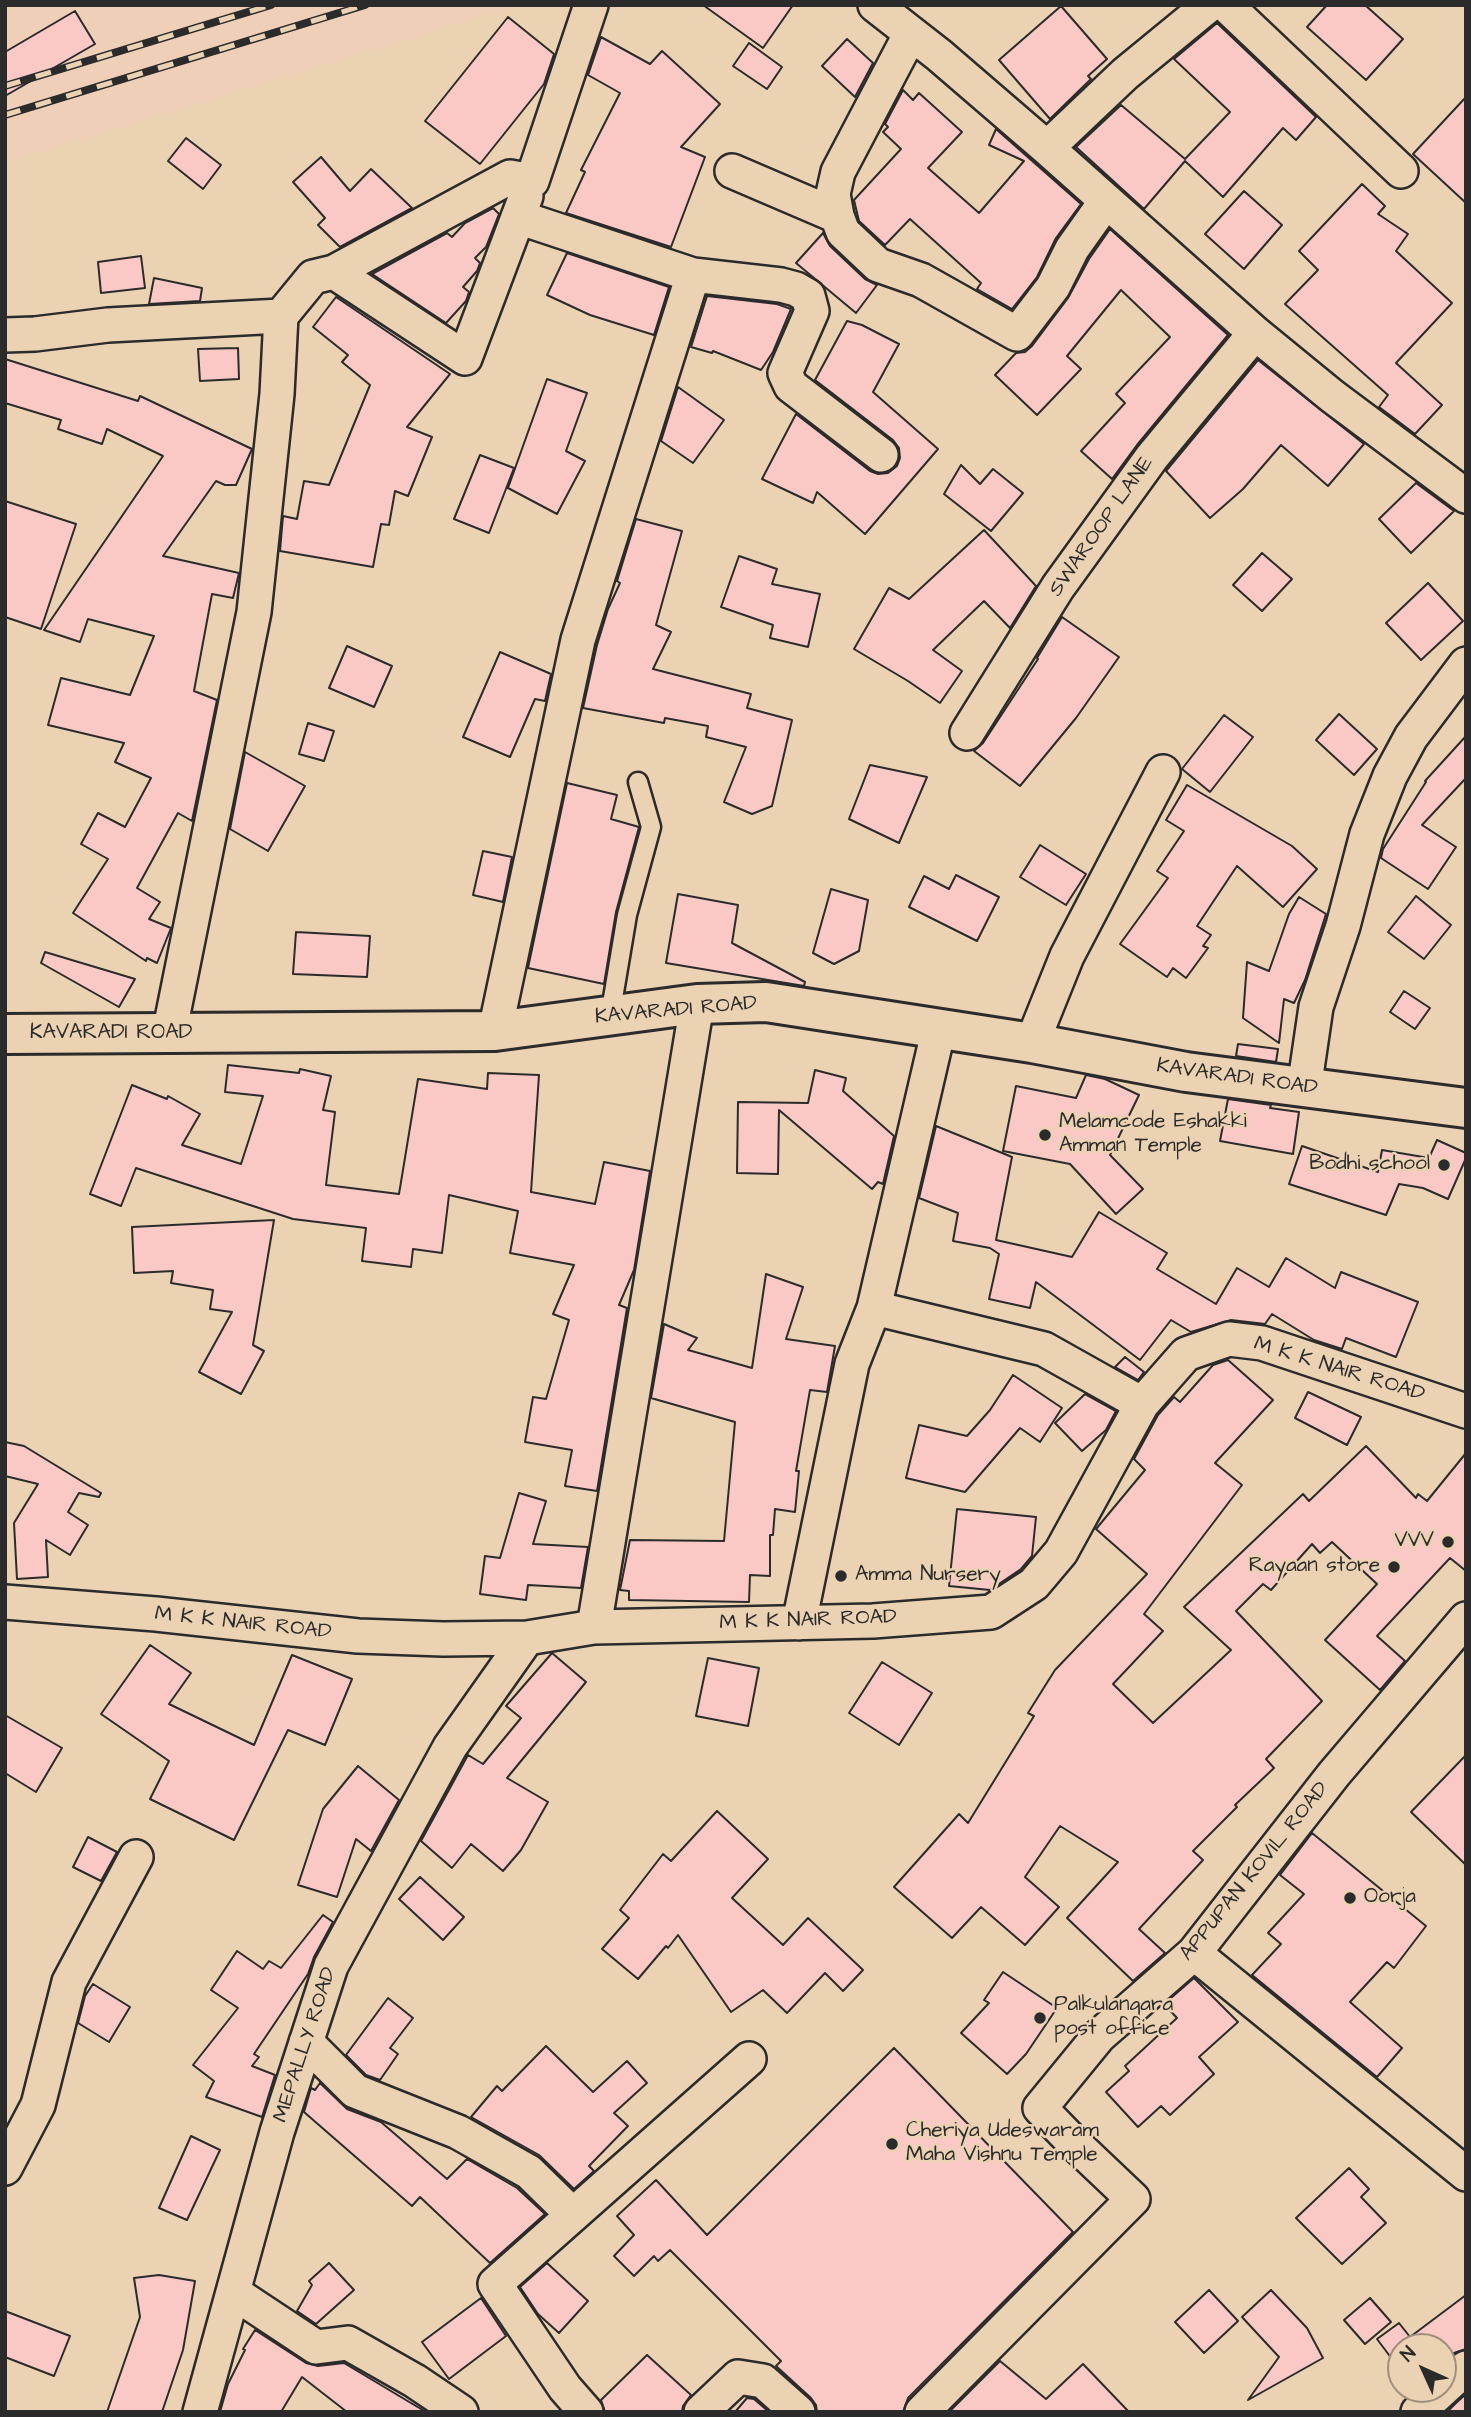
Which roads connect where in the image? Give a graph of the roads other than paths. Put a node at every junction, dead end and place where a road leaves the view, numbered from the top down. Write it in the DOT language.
graph roads {
  1 [pos="591,5"];
  2 [pos="875,5"];
  3 [pos="1209,5"];
  4 [pos="1226,5"];
  5 [pos="911,33"];
  6 [pos="1047,148"];
  7 [pos="732,171"];
  8 [pos="1401,171"];
  9 [pos="532,181"];
  10 [pos="1106,201"];
  11 [pos="837,216"];
  12 [pos="519,217"];
  13 [pos="334,272"];
  14 [pos="693,275"];
  15 [pos="281,316"];
  16 [pos="1255,333"];
  17 [pos="5,335"];
  18 [pos="881,455"];
  19 [pos="1466,496"];
  20 [pos="1466,664"];
  21 [pos="967,733"];
  22 [pos="1163,772"];
  23 [pos="638,782"];
  24 [pos="696,1004"];
  25 [pos="610,1016"];
  26 [pos="939,1028"];
  27 [pos="495,1031"];
  28 [pos="5,1034"];
  29 [pos="169,1034"];
  30 [pos="1032,1043"];
  31 [pos="1304,1088"];
  32 [pos="1466,1108"];
  33 [pos="874,1308"];
  34 [pos="1142,1405"];
  35 [pos="1466,1411"];
  36 [pos="5,1602"];
  37 [pos="1466,1619"];
  38 [pos="799,1623"];
  39 [pos="594,1626"];
  40 [pos="527,1638"];
  41 [pos="136,1857"];
  42 [pos="1194,1952"];
  43 [pos="306,2042"];
  44 [pos="749,2059"];
  45 [pos="5,2168"];
  46 [pos="1466,2174"];
  47 [pos="573,2215"];
  48 [pos="233,2292"];
  49 [pos="200,2412"];
  50 [pos="461,2412"];
  51 [pos="586,2412"];
  52 [pos="701,2412"];
  53 [pos="798,2412"];
  54 [pos="922,2412"];
  1 -- 9 [label="street"];
  2 -- 5 [label="street"];
  3 -- 6 [label="street"];
  4 -- 8 [label="street"];
  5 -- 6 [label="street"];
  5 -- 11 [label="street"];
  6 -- 10 [label="street"];
  7 -- 11 [label="street"];
  9 -- 12 [label="street"];
  9 -- 13 [label="street"];
  10 -- 11 [label="street"];
  10 -- 16 [label="street"];
  12 -- 13 [label="street"];
  12 -- 14 [label="street"];
  13 -- 15 [label="street"];
  14 -- 18 [label="street"];
  14 -- 27 [label="street"];
  15 -- 17 [label="street"];
  15 -- 29 [label="street"];
  16 -- 19 [label="street"];
  16 -- 21 [label="street, SWAROOP LANE"];
  20 -- 31 [label="street"];
  22 -- 30 [label="street"];
  23 -- 25 [label="lane"];
  24 -- 25 [label="main road, KAVARADI ROAD"];
  24 -- 26 [label="main road, KAVARADI ROAD"];
  24 -- 39 [label="street"];
  25 -- 27 [label="main road, KAVARADI ROAD"];
  26 -- 30 [label="main road, KAVARADI ROAD"];
  26 -- 33 [label="street"];
  27 -- 29 [label="main road, KAVARADI ROAD"];
  28 -- 29 [label="main road, KAVARADI ROAD"];
  30 -- 31 [label="main road, KAVARADI ROAD"];
  31 -- 32 [label="main road, KAVARADI ROAD"];
  33 -- 34 [label="street"];
  33 -- 38 [label="street"];
  34 -- 35 [label="street, M K K NAIR ROAD"];
  34 -- 38 [label="street, M K K NAIR ROAD"];
  36 -- 40 [label="street, M K K NAIR ROAD"];
  37 -- 42 [label="street, APPUPAN KOVIL ROAD"];
  38 -- 39 [label="street, M K K NAIR ROAD"];
  39 -- 40 [label="street, M K K NAIR ROAD"];
  40 -- 43 [label="street, MEPALLY ROAD"];
  41 -- 45 [label="street"];
  42 -- 46 [label="street"];
  42 -- 54 [label="street, APPUPAN KOVIL ROAD"];
  43 -- 47 [label="street"];
  43 -- 48 [label="street, MEPALLY ROAD"];
  44 -- 47 [label="street"];
  47 -- 51 [label="street"];
  48 -- 49 [label="street, MEPALLY ROAD"];
  48 -- 50 [label="street"];
  52 -- 53 [label="street"];
}
